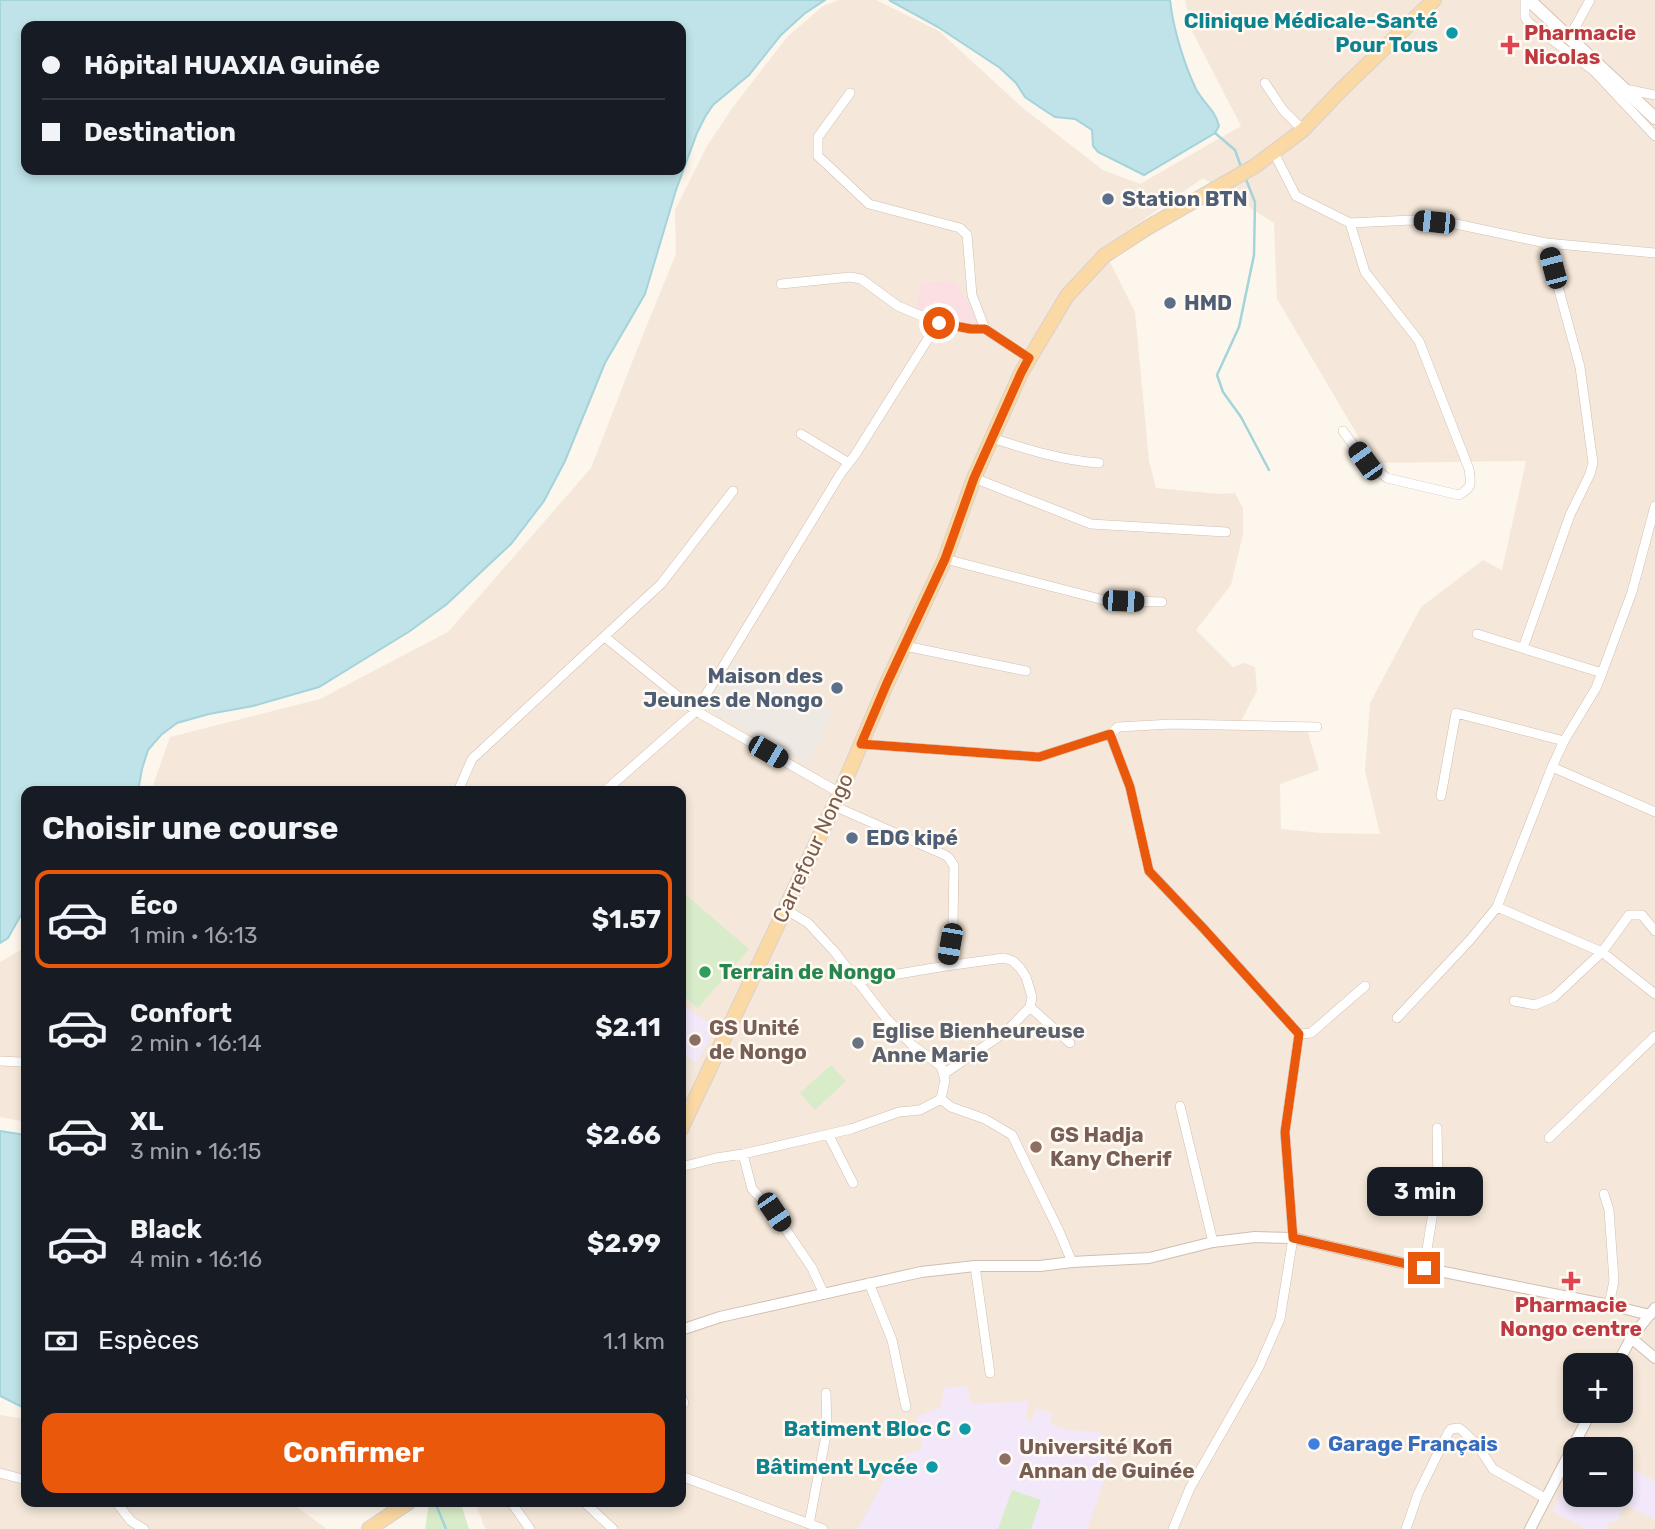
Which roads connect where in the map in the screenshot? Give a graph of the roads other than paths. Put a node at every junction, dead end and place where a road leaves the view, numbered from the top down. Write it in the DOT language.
graph roads {
  1 [pos="1434,0"];
  2 [pos="1527,0"];
  3 [pos="1590,0"];
  4 [pos="1569,38"];
  5 [pos="1265,83"];
  6 [pos="1625,89"];
  7 [pos="850,93"];
  8 [pos="1655,95"];
  9 [pos="1655,118"];
  10 [pos="1303,131"];
  11 [pos="1655,136"];
  12 [pos="1274,153"];
  13 [pos="1350,223"];
  14 [pos="1546,243"];
  15 [pos="1655,253"];
  16 [pos="782,284"];
  17 [pos="939,323"];
  18 [pos="985,329"];
  19 [pos="1029,358"];
  20 [pos="1343,431"];
  21 [pos="801,434"];
  22 [pos="992,438"];
  23 [pos="849,463"];
  24 [pos="1099,463"];
  25 [pos="974,478"];
  26 [pos="733,491"];
  27 [pos="1655,506"];
  28 [pos="1226,532"];
  29 [pos="945,559"];
  30 [pos="1162,602"];
  31 [pos="1477,634"];
  32 [pos="605,637"];
  33 [pos="905,646"];
  34 [pos="1523,648"];
  35 [pos="1026,671"];
  36 [pos="1602,673"];
  37 [pos="696,711"];
  38 [pos="1317,727"];
  39 [pos="1110,734"];
  40 [pos="1564,741"];
  41 [pos="861,744"];
  42 [pos="1552,767"];
  43 [pos="460,786"];
  44 [pos="611,786"];
  45 [pos="1441,796"];
  46 [pos="837,800"];
  47 [pos="1655,812"];
  48 [pos="1497,907"];
  49 [pos="785,909"];
  50 [pos="1655,931"];
  51 [pos="1602,952"];
  52 [pos="946,966"];
  53 [pos="856,981"];
  54 [pos="1365,986"];
  55 [pos="1655,994"];
  56 [pos="1514,1001"];
  57 [pos="1030,1007"];
  58 [pos="1397,1018"];
  59 [pos="1299,1034"];
  60 [pos="1655,1036"];
  61 [pos="1070,1044"];
  62 [pos="0,1061"];
  63 [pos="21,1062"];
  64 [pos="945,1073"];
  65 [pos="941,1099"];
  66 [pos="1180,1106"];
  67 [pos="686,1118"];
  68 [pos="1437,1128"];
  69 [pos="828,1134"];
  70 [pos="1549,1138"];
  71 [pos="743,1154"];
  72 [pos="686,1166"];
  73 [pos="853,1183"];
  74 [pos="1604,1194"];
  75 [pos="1293,1238"];
  76 [pos="1213,1242"];
  77 [pos="1072,1262"];
  78 [pos="975,1266"];
  79 [pos="1424,1268"];
  80 [pos="869,1283"];
  81 [pos="824,1294"];
  82 [pos="1609,1305"];
  83 [pos="1653,1312"];
  84 [pos="686,1328"];
  85 [pos="1631,1338"];
  86 [pos="1623,1353"];
  87 [pos="1655,1358"];
  88 [pos="990,1373"];
  89 [pos="826,1393"];
  90 [pos="906,1407"];
  91 [pos="1585,1423"];
  92 [pos="0,1473"];
  93 [pos="686,1478"];
  94 [pos="21,1479"];
  95 [pos="1545,1498"];
  96 [pos="120,1507"];
  97 [pos="402,1507"];
  98 [pos="515,1507"];
  99 [pos="589,1507"];
  100 [pos="809,1524"];
  101 [pos="144,1529"];
  102 [pos="369,1529"];
  103 [pos="530,1529"];
  104 [pos="613,1529"];
  105 [pos="823,1529"];
  106 [pos="1173,1529"];
  107 [pos="1406,1529"];
  108 [pos="1530,1529"];
  1 -- 10 [label="main road, Carrefour Nongo"];
  2 -- 4 [label="main road"];
  2 -- 11 [label="street"];
  3 -- 4 [label="street"];
  4 -- 6 [label="main road"];
  5 -- 10 [label="street"];
  6 -- 8 [label="street"];
  6 -- 9 [label="main road"];
  7 -- 18 [label="street"];
  10 -- 12 [label="main road, Carrefour Nongo"];
  12 -- 13 [label="street"];
  12 -- 19 [label="main road, Carrefour Nongo"];
  13 -- 14 [label="street"];
  13 -- 20 [label="street"];
  14 -- 15 [label="street"];
  14 -- 34 [label="street"];
  16 -- 17 [label="street"];
  17 -- 18 [label="street"];
  17 -- 23 [label="street"];
  18 -- 19 [label="street"];
  19 -- 22 [label="main road, Carrefour Nongo"];
  21 -- 23 [label="street"];
  22 -- 24 [label="street"];
  22 -- 25 [label="main road, Carrefour Nongo"];
  23 -- 37 [label="street"];
  25 -- 28 [label="street"];
  25 -- 29 [label="main road, Carrefour Nongo"];
  26 -- 32 [label="street"];
  27 -- 36 [label="street"];
  29 -- 30 [label="street"];
  29 -- 33 [label="main road, Carrefour Nongo"];
  31 -- 34 [label="street"];
  32 -- 37 [label="street"];
  32 -- 43 [label="street"];
  33 -- 35 [label="street"];
  33 -- 41 [label="main road, Carrefour Nongo"];
  34 -- 36 [label="street"];
  36 -- 40 [label="street"];
  37 -- 44 [label="street"];
  37 -- 46 [label="street"];
  38 -- 39 [label="street"];
  39 -- 41 [label="street"];
  39 -- 59 [label="street"];
  40 -- 42 [label="street"];
  40 -- 45 [label="street"];
  41 -- 46 [label="main road, Carrefour Nongo"];
  42 -- 47 [label="street"];
  42 -- 48 [label="street"];
  46 -- 49 [label="main road, Carrefour Nongo"];
  46 -- 52 [label="street"];
  48 -- 51 [label="street"];
  48 -- 58 [label="street"];
  49 -- 53 [label="street"];
  49 -- 67 [label="main road, Carrefour Nongo"];
  50 -- 51 [label="street"];
  51 -- 55 [label="street"];
  51 -- 56 [label="street"];
  52 -- 53 [label="street"];
  52 -- 57 [label="street"];
  53 -- 64 [label="street"];
  54 -- 59 [label="street"];
  57 -- 61 [label="street"];
  57 -- 64 [label="street"];
  59 -- 75 [label="street"];
  60 -- 70 [label="street"];
  62 -- 63 [label="street"];
  64 -- 65 [label="street"];
  65 -- 69 [label="street"];
  65 -- 77 [label="street"];
  66 -- 76 [label="street"];
  68 -- 79 [label="street"];
  69 -- 71 [label="street"];
  69 -- 73 [label="street"];
  71 -- 72 [label="street"];
  71 -- 81 [label="street"];
  74 -- 82 [label="street"];
  75 -- 76 [label="street"];
  75 -- 79 [label="street"];
  75 -- 106 [label="street"];
  76 -- 77 [label="street"];
  77 -- 78 [label="street"];
  78 -- 80 [label="street"];
  78 -- 88 [label="street"];
  79 -- 82 [label="street"];
  80 -- 81 [label="street"];
  80 -- 90 [label="street"];
  81 -- 84 [label="street"];
  82 -- 83 [label="street"];
  83 -- 85 [label="street"];
  85 -- 86 [label="street"];
  85 -- 87 [label="street"];
  89 -- 100 [label="street"];
  91 -- 95 [label="street"];
  92 -- 94 [label="street"];
  93 -- 100 [label="street"];
  95 -- 107 [label="street"];
  95 -- 108 [label="street"];
  96 -- 101 [label="street"];
  97 -- 102 [label="main road"];
  98 -- 103 [label="street"];
  99 -- 104 [label="street"];
  100 -- 105 [label="street"];
}
